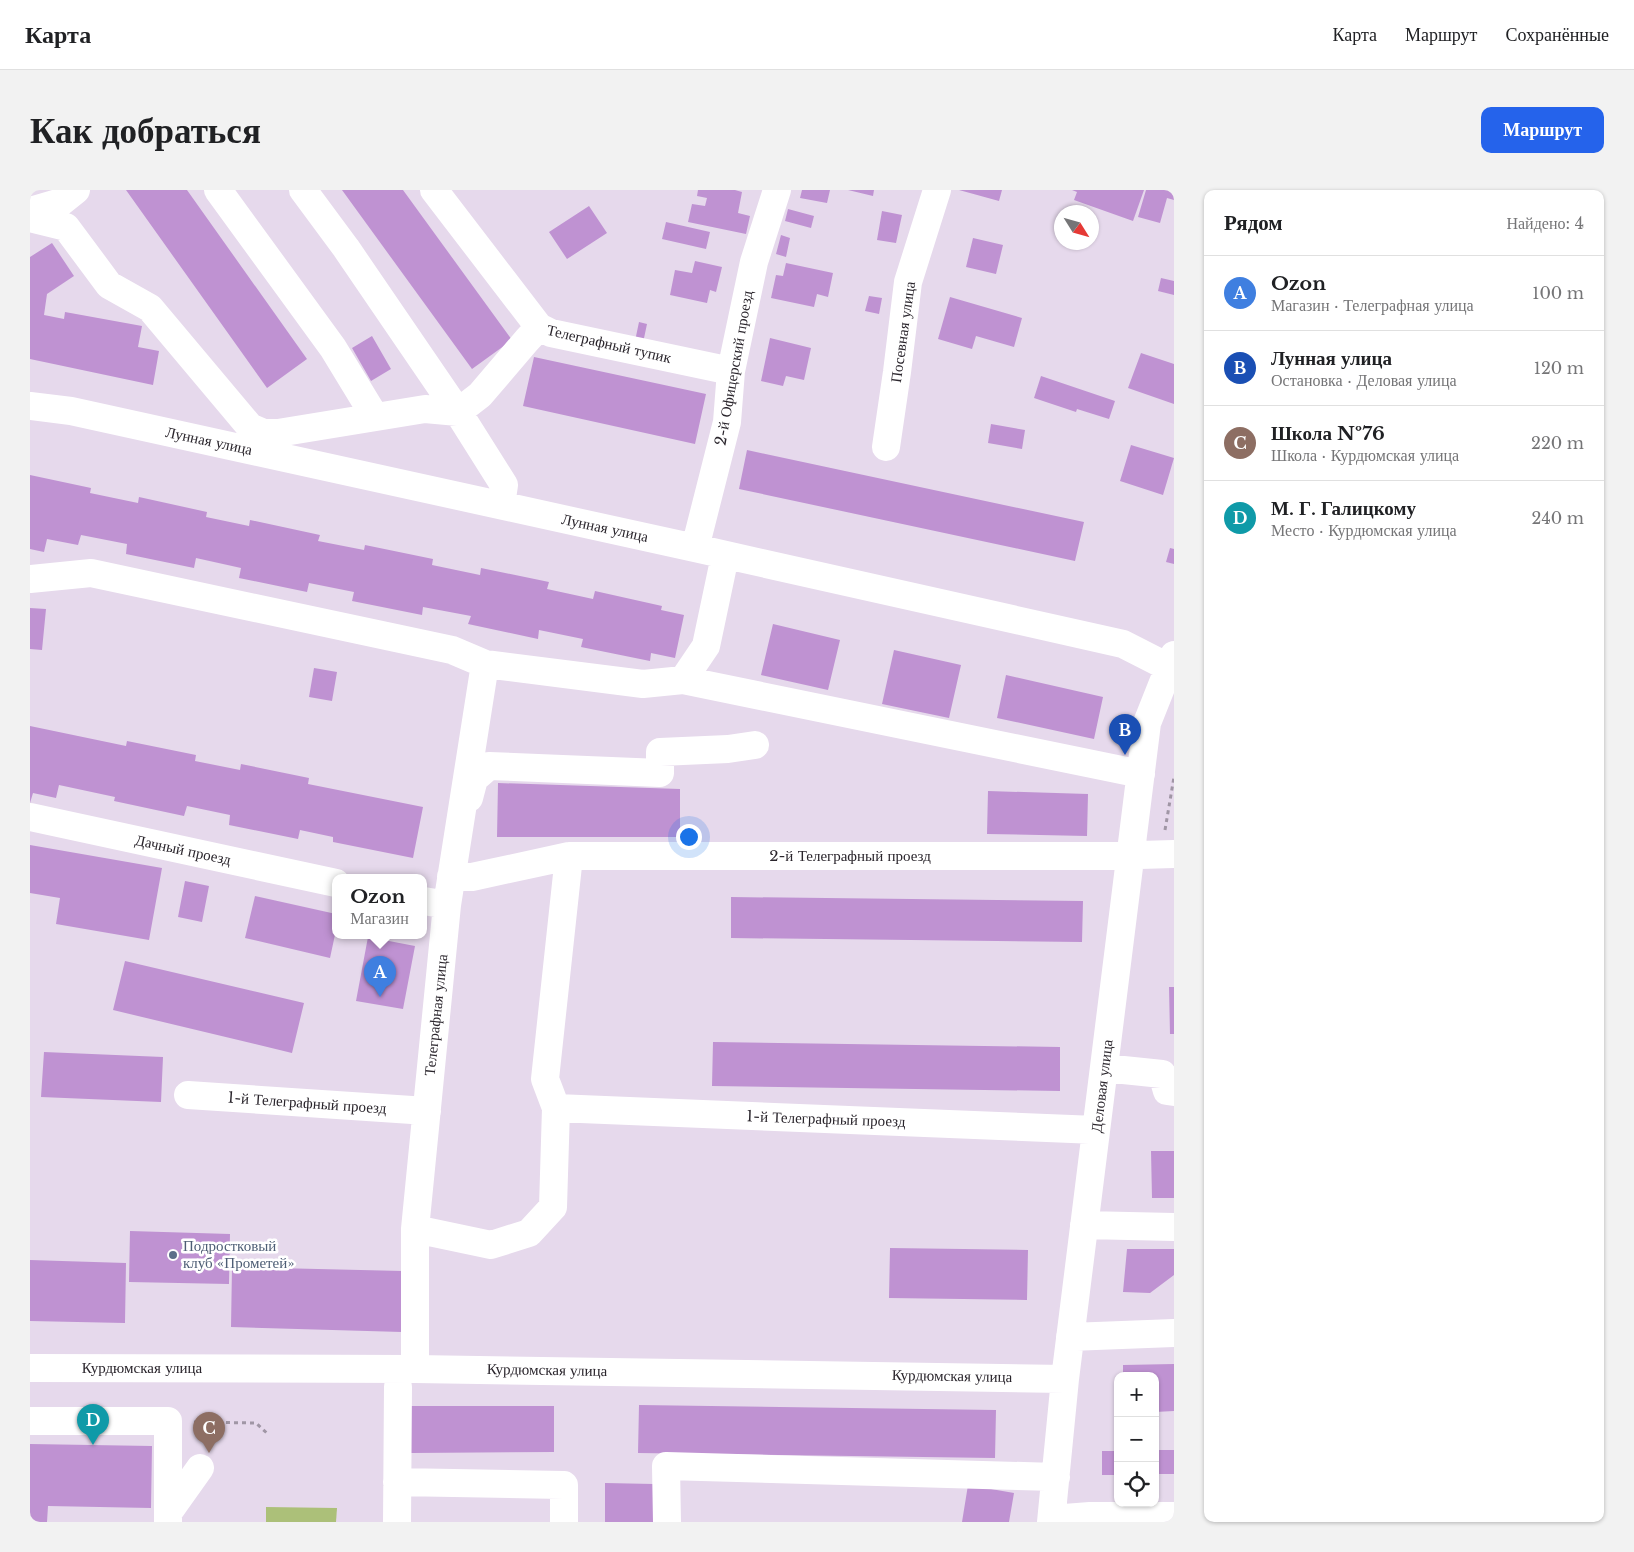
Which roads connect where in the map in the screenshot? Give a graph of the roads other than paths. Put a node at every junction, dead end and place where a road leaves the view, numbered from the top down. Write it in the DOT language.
graph roads {
  1 [pos="76,190"];
  2 [pos="218,190"];
  3 [pos="303,190"];
  4 [pos="434,190"];
  5 [pos="777,190"];
  6 [pos="937,190"];
  7 [pos="30,211"];
  8 [pos="30,218"];
  9 [pos="539,328"];
  10 [pos="730,371"];
  11 [pos="30,406"];
  12 [pos="458,412"];
  13 [pos="375,417"];
  14 [pos="886,447"];
  15 [pos="501,506"];
  16 [pos="695,548"];
  17 [pos="725,556"];
  18 [pos="30,579"];
  19 [pos="485,664"];
  20 [pos="1172,664"];
  21 [pos="683,680"];
  22 [pos="755,745"];
  23 [pos="1141,774"];
  24 [pos="30,817"];
  25 [pos="458,833"];
  26 [pos="1130,854"];
  27 [pos="1168,854"];
  28 [pos="569,856"];
  29 [pos="451,877"];
  30 [pos="332,882"];
  31 [pos="435,903"];
  32 [pos="1104,1068"];
  33 [pos="1174,1092"];
  34 [pos="188,1095"];
  35 [pos="556,1108"];
  36 [pos="427,1110"];
  37 [pos="1096,1130"];
  38 [pos="1084,1225"];
  39 [pos="1174,1227"];
  40 [pos="415,1229"];
  41 [pos="1174,1333"];
  42 [pos="1070,1337"];
  43 [pos="30,1368"];
  44 [pos="407,1378"];
  45 [pos="1065,1378"];
  46 [pos="30,1421"];
  47 [pos="200,1468"];
  48 [pos="1056,1478"];
  49 [pos="397,1482"];
  50 [pos="1174,1516"];
  51 [pos="168,1518"];
  52 [pos="1051,1520"];
  53 [pos="397,1522"];
  54 [pos="564,1522"];
  55 [pos="667,1522"];
  1 -- 7 [label="street"];
  2 -- 13 [label="street"];
  3 -- 12 [label="street"];
  4 -- 9 [label="street, Телеграфный тупик"];
  5 -- 10 [label="street, 2-й Офицерский проезд"];
  6 -- 14 [label="street, Посевная улица"];
  8 -- 13 [label="street"];
  9 -- 10 [label="street, Телеграфный тупик"];
  9 -- 12 [label="street"];
  10 -- 16 [label="street, 2-й Офицерский проезд"];
  11 -- 15 [label="street, Лунная улица"];
  12 -- 13 [label="street"];
  12 -- 15 [label="street"];
  15 -- 16 [label="street, Лунная улица"];
  16 -- 17 [label="street, Лунная улица"];
  17 -- 20 [label="street, Лунная улица"];
  17 -- 21 [label="street"];
  18 -- 19 [label="street"];
  19 -- 21 [label="street"];
  19 -- 25 [label="street, Телеграфная улица"];
  20 -- 23 [label="street, Деловая улица"];
  21 -- 23 [label="street"];
  22 -- 25 [label="street"];
  23 -- 26 [label="street, Деловая улица"];
  24 -- 30 [label="street, Дачный проезд"];
  25 -- 29 [label="street, Телеграфная улица"];
  26 -- 27 [label="street, 2-й Телеграфный проезд"];
  26 -- 28 [label="street, 2-й Телеграфный проезд"];
  26 -- 32 [label="street, Деловая улица"];
  28 -- 29 [label="street, 2-й Телеграфный проезд"];
  28 -- 35 [label="street"];
  29 -- 31 [label="street, Телеграфная улица"];
  31 -- 36 [label="street, Телеграфная улица"];
  32 -- 33 [label="street"];
  32 -- 37 [label="street, Деловая улица"];
  34 -- 36 [label="street, 1-й Телеграфный проезд"];
  35 -- 37 [label="street, 1-й Телеграфный проезд"];
  35 -- 40 [label="street"];
  36 -- 40 [label="street, Телеграфная улица"];
  37 -- 38 [label="street, Деловая улица"];
  38 -- 39 [label="street"];
  38 -- 42 [label="street, Деловая улица"];
  40 -- 44 [label="street, Телеграфная улица"];
  41 -- 42 [label="street"];
  42 -- 45 [label="street, Деловая улица"];
  43 -- 44 [label="street, Курдюмская улица"];
  44 -- 45 [label="street, Курдюмская улица"];
  44 -- 49 [label="street, Телеграфная улица"];
  45 -- 48 [label="street, Деловая улица"];
  46 -- 51 [label="street"];
  47 -- 51 [label="street"];
  48 -- 52 [label="street, Деловая улица"];
  48 -- 55 [label="street"];
  49 -- 53 [label="street, Телеграфная улица"];
  49 -- 54 [label="street"];
  50 -- 52 [label="street"];
}
